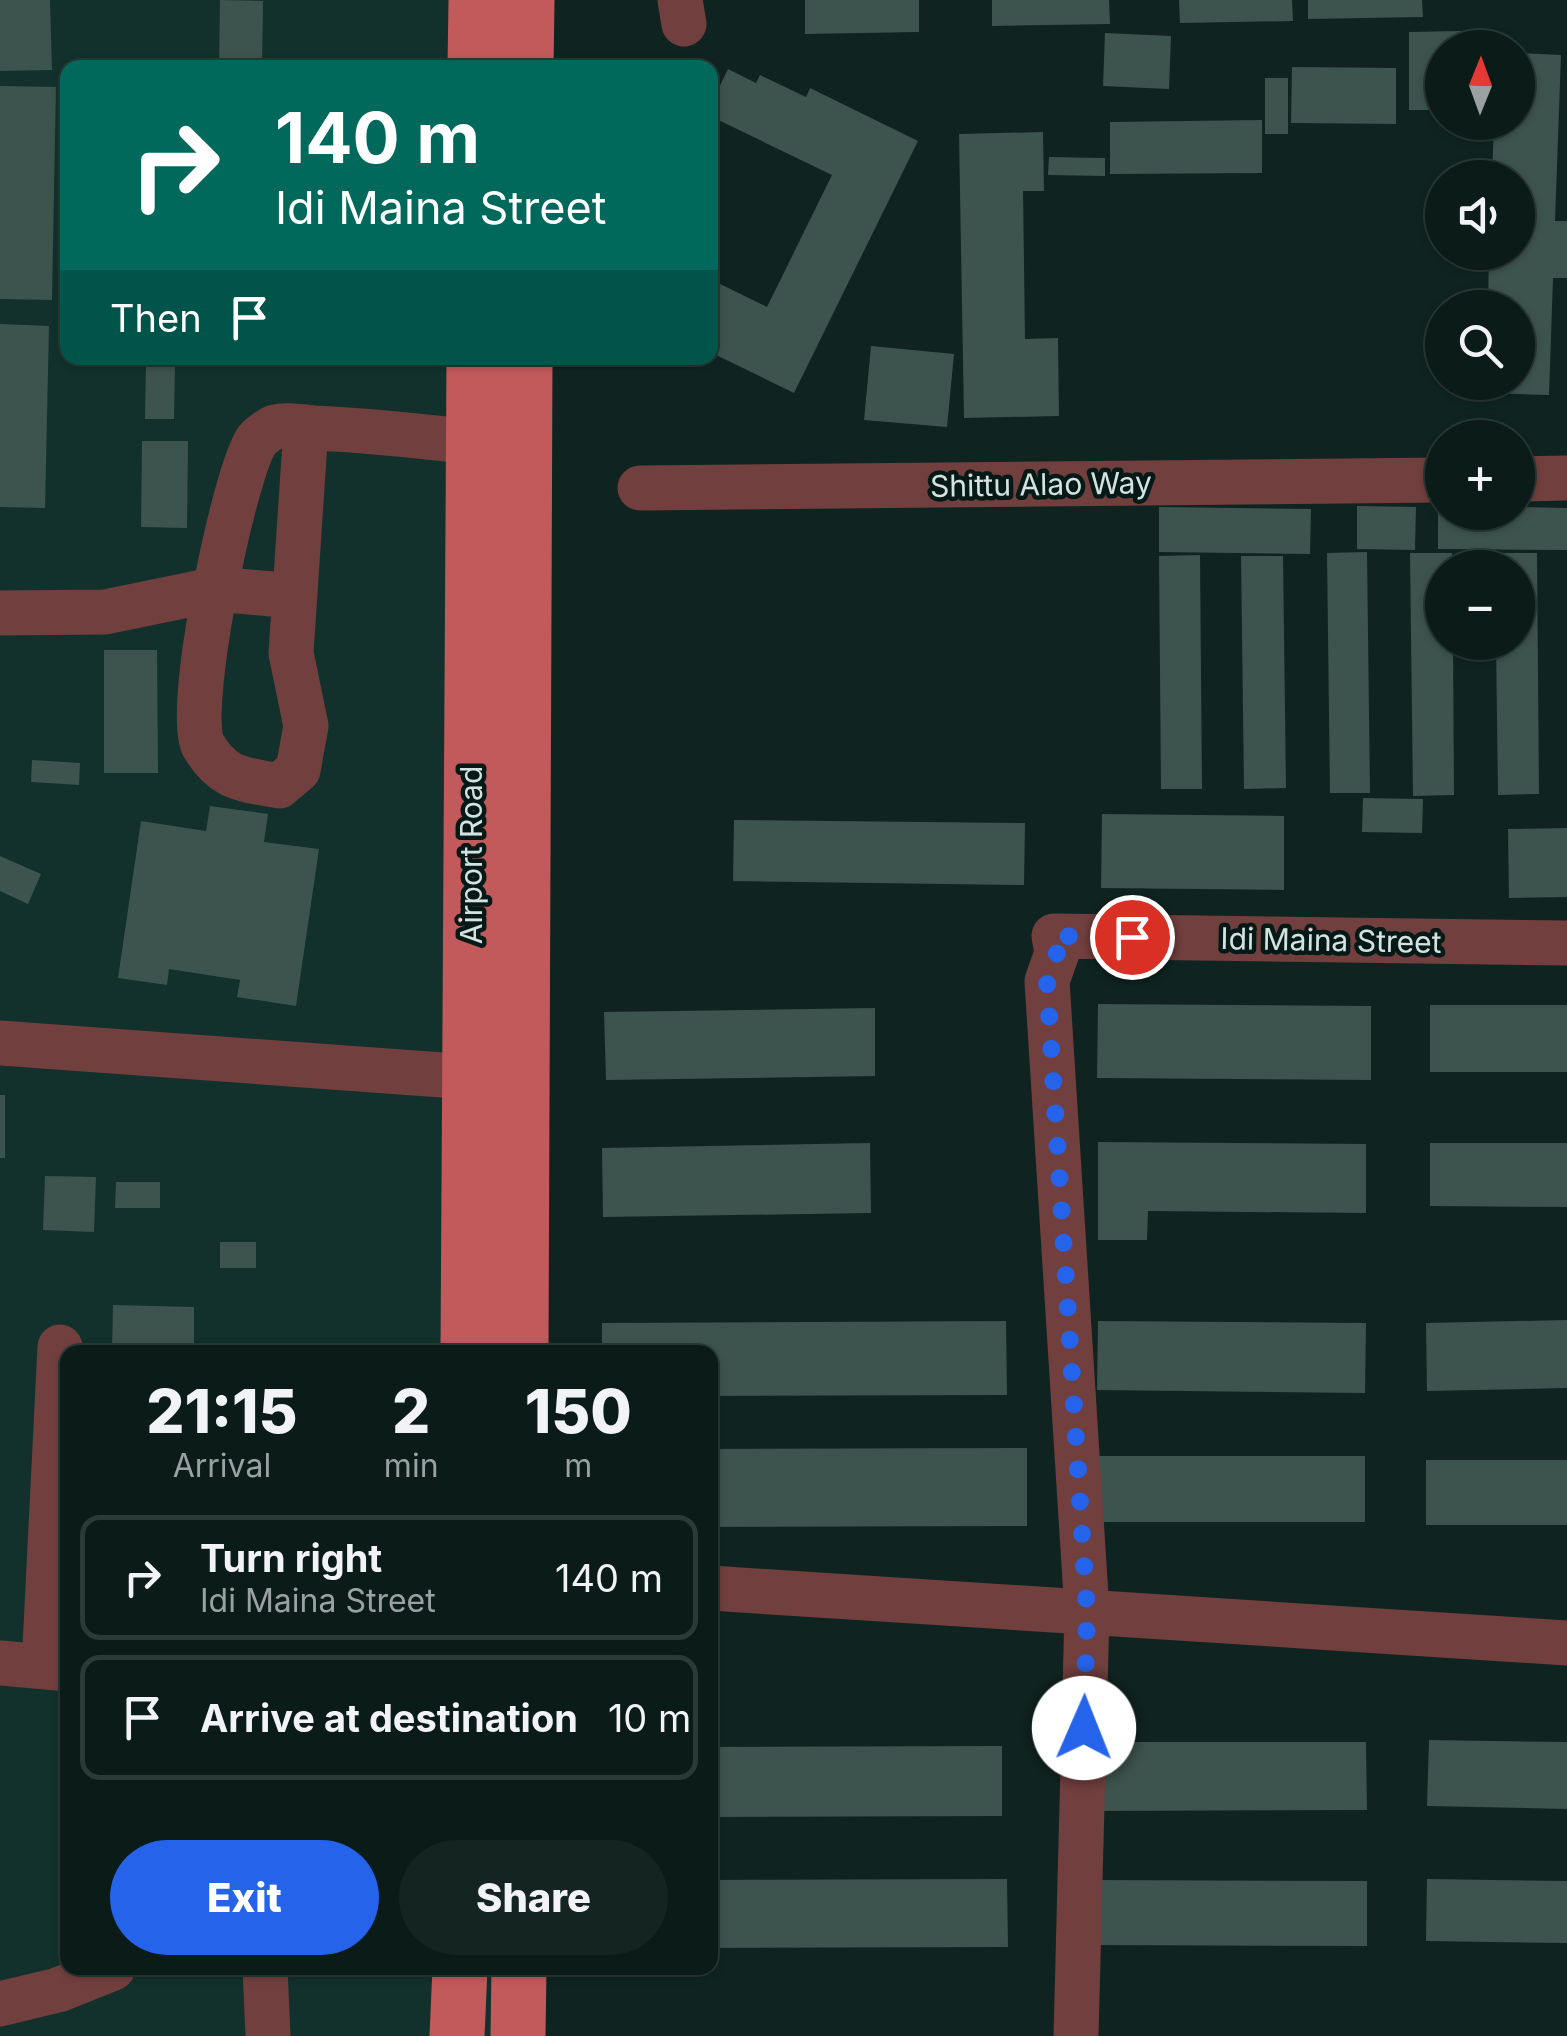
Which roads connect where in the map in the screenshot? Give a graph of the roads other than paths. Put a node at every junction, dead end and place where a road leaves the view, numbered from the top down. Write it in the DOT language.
graph roads {
  1 [pos="476,0"];
  2 [pos="527,0"];
  3 [pos="475,60"];
  4 [pos="526,60"];
  5 [pos="474,365"];
  6 [pos="525,365"];
  7 [pos="306,428"];
  8 [pos="473,442"];
  9 [pos="1567,478"];
  10 [pos="1535,479"];
  11 [pos="1425,480"];
  12 [pos="640,488"];
  13 [pos="217,589"];
  14 [pos="294,596"];
  15 [pos="0,613"];
  16 [pos="1567,942"];
  17 [pos="0,1043"];
  18 [pos="470,1078"];
  19 [pos="468,1345"];
  20 [pos="521,1345"];
  21 [pos="60,1346"];
  22 [pos="718,1589"];
  23 [pos="1087,1612"];
  24 [pos="1567,1643"];
  25 [pos="0,1663"];
  26 [pos="56,1668"];
  27 [pos="96,1975"];
  28 [pos="264,1975"];
  29 [pos="460,1975"];
  30 [pos="519,1975"];
  31 [pos="0,2004"];
  32 [pos="268,2036"];
  33 [pos="458,2036"];
  34 [pos="518,2036"];
  35 [pos="1076,2036"];
  1 -- 3 [label="main road"];
  2 -- 4 [label="main road"];
  5 -- 8 [label="main road, Airport Road"];
  6 -- 20 [label="main road, Airport Road"];
  7 -- 8 [label="lane"];
  7 -- 13 [label="lane"];
  7 -- 14 [label="lane"];
  8 -- 18 [label="main road, Airport Road"];
  9 -- 10 [label="lane"];
  11 -- 12 [label="lane, Shittu Alao Way"];
  13 -- 14 [label="lane"];
  13 -- 14 [label="lane"];
  13 -- 15 [label="lane"];
  16 -- 23 [label="lane, Idi Maina Street"];
  17 -- 18 [label="lane"];
  18 -- 19 [label="main road, Airport Road"];
  21 -- 26 [label="lane"];
  22 -- 23 [label="lane"];
  23 -- 24 [label="lane"];
  23 -- 35 [label="lane"];
  25 -- 26 [label="lane"];
  27 -- 31 [label="lane"];
  28 -- 32 [label="lane"];
  29 -- 33 [label="main road"];
  30 -- 34 [label="main road"];
}
